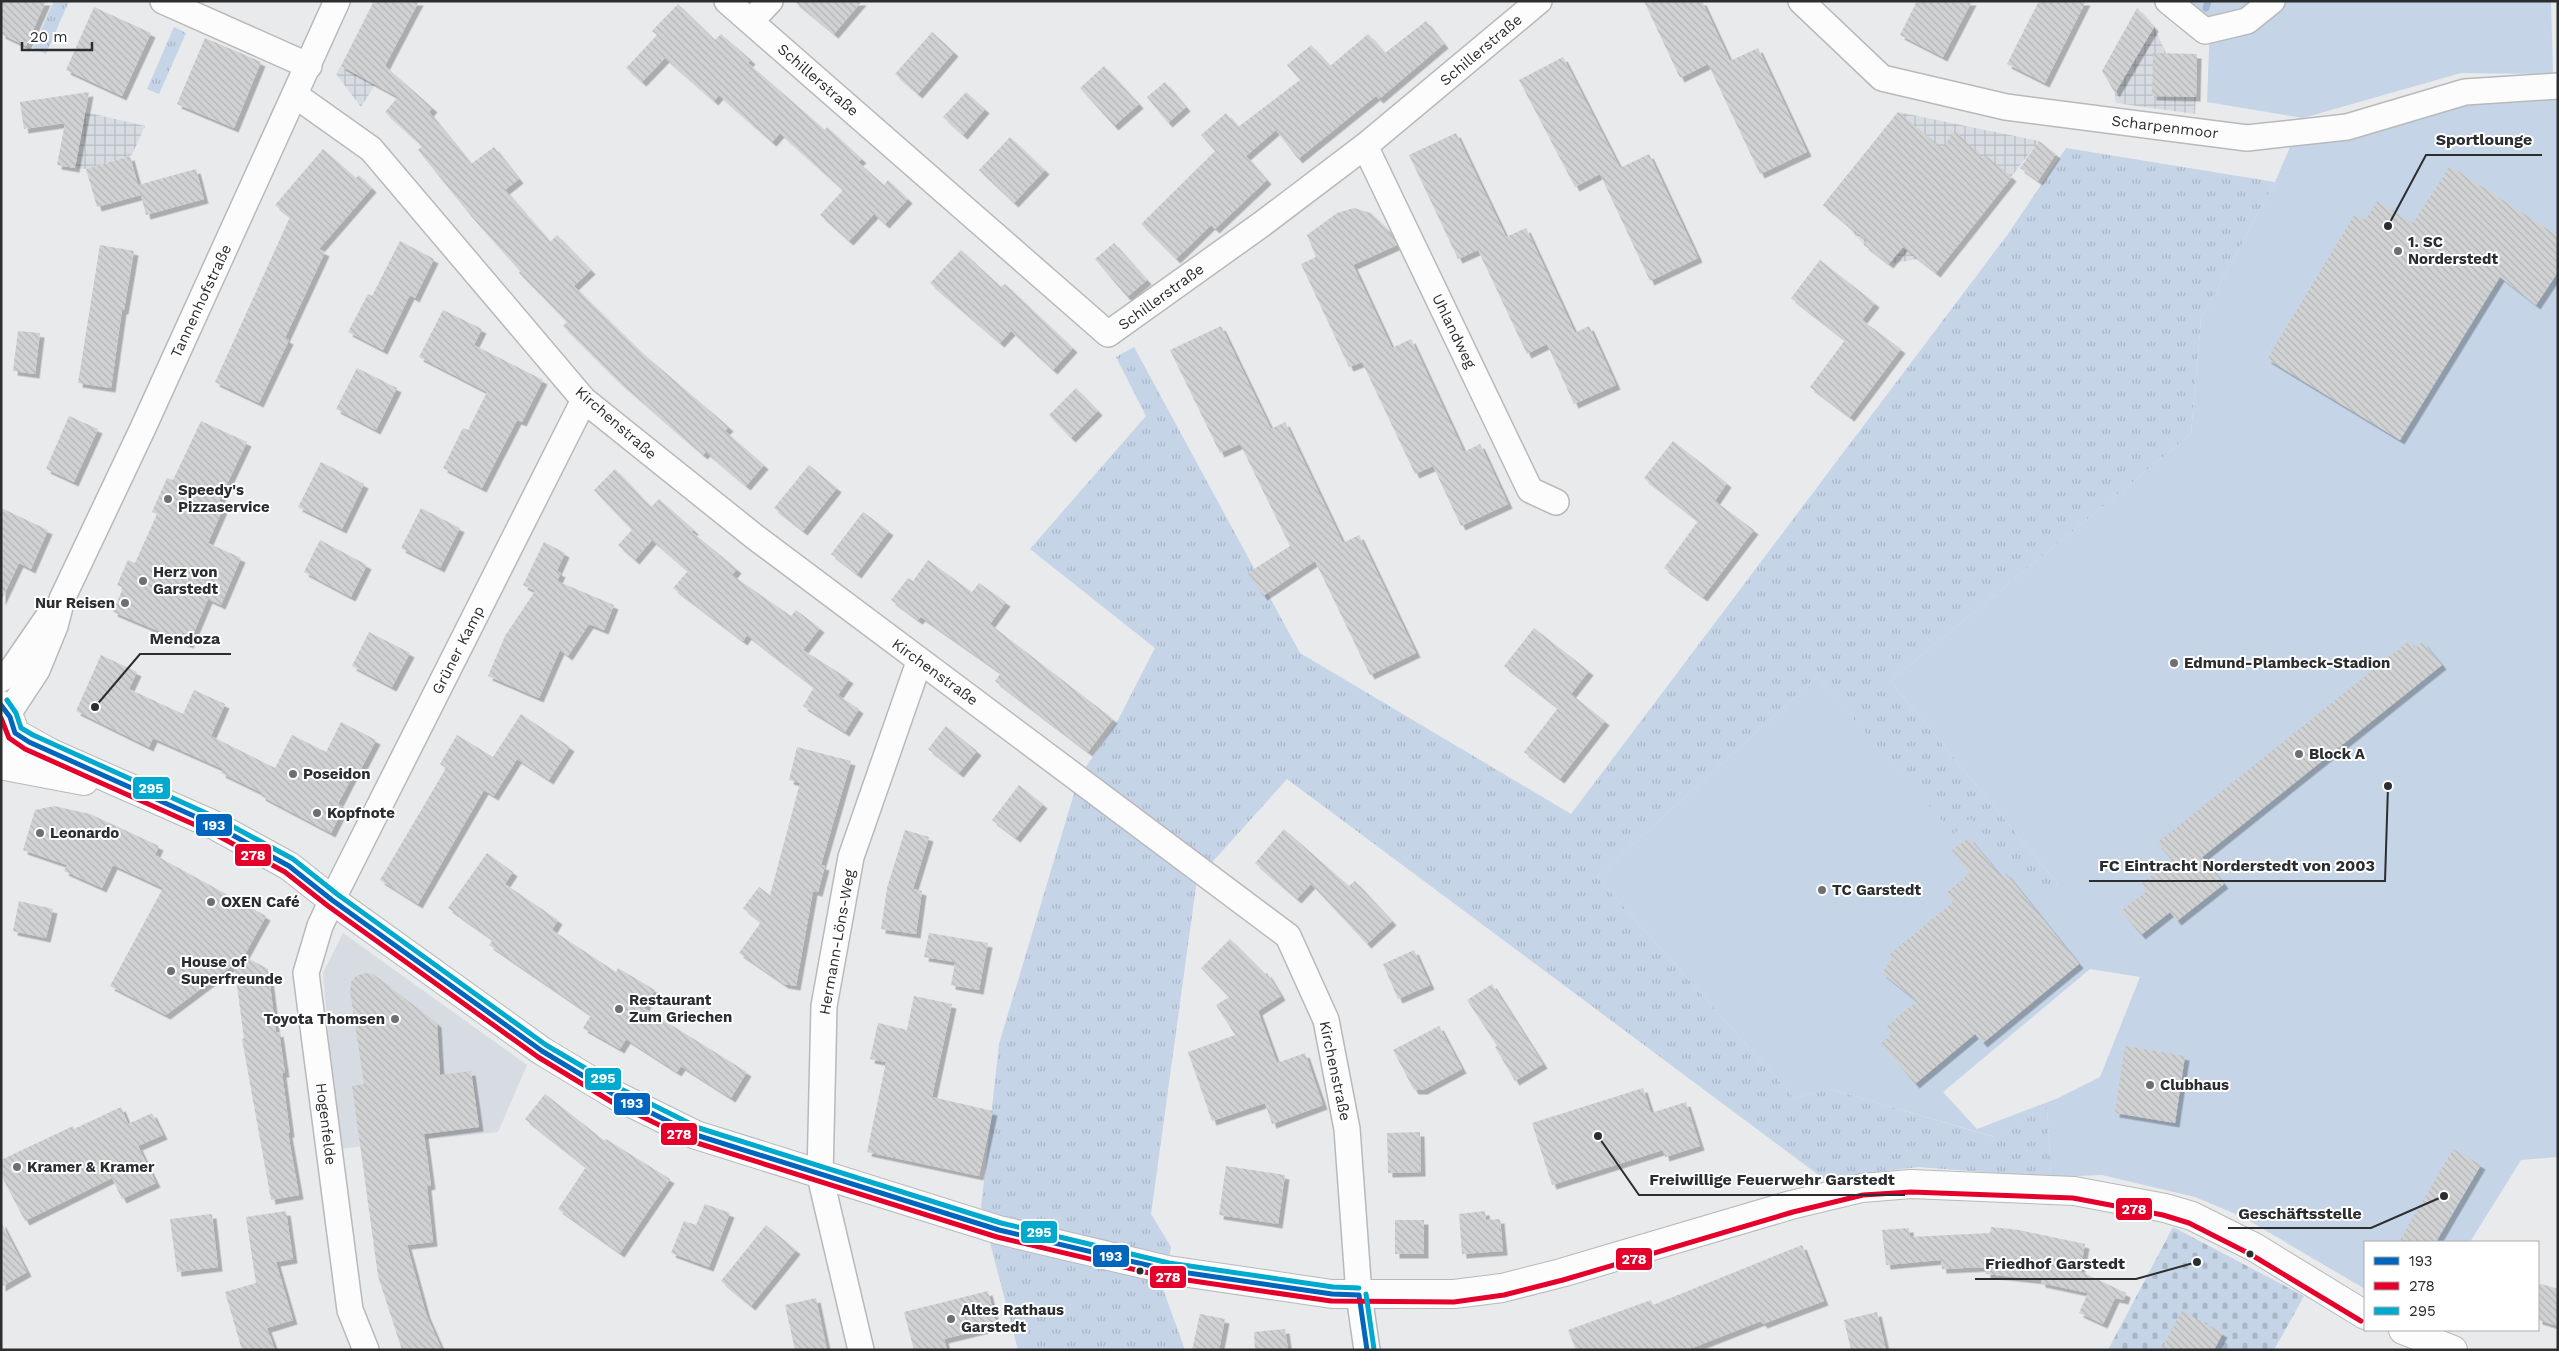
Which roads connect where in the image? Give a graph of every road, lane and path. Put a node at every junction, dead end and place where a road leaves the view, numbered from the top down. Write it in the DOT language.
graph roads {
  1 [pos="163,1"];
  2 [pos="337,1"];
  3 [pos="727,1"];
  4 [pos="770,1"];
  5 [pos="1539,1"];
  6 [pos="1801,1"];
  7 [pos="2168,1"];
  8 [pos="2272,1"];
  9 [pos="751,21"];
  10 [pos="309,66"];
  11 [pos="2558,86"];
  12 [pos="295,95"];
  13 [pos="1365,146"];
  14 [pos="584,400"];
  15 [pos="1556,502"];
  16 [pos="62,599"];
  17 [pos="919,662"];
  18 [pos="1,678"];
  19 [pos="8,717"];
  20 [pos="3,768"];
  21 [pos="137,792"];
  22 [pos="332,900"];
  23 [pos="820,1176"];
  24 [pos="1359,1295"];
  25 [pos="2364,1314"];
  26 [pos="2406,1331"];
  27 [pos="366,1350"];
  28 [pos="861,1350"];
  29 [pos="1367,1350"];
  30 [pos="2453,1350"];
  1 -- 10 [label="street"];
  2 -- 10 [label="street, Tannenhofstraße"];
  3 -- 9 [label="street, Schillerstraße"];
  4 -- 9 [label="street"];
  5 -- 13 [label="street, Schillerstraße"];
  6 -- 11 [label="street, Scharpenmoor"];
  7 -- 8 [label="street"];
  9 -- 13 [label="street, Schillerstraße"];
  10 -- 12 [label="street, Tannenhofstraße"];
  12 -- 14 [label="street, Kirchenstraße"];
  12 -- 16 [label="street, Tannenhofstraße"];
  13 -- 15 [label="street, Uhlandweg"];
  14 -- 17 [label="street, Kirchenstraße"];
  14 -- 22 [label="street, Grüner Kamp"];
  16 -- 18 [label="street, Tannenhofstraße"];
  16 -- 19 [label="street, Tannenhofstraße"];
  17 -- 23 [label="street, Hermann-Löns-Weg"];
  17 -- 24 [label="street, Kirchenstraße"];
  19 -- 20 [label="street"];
  19 -- 21 [label="street"];
  20 -- 21 [label="street"];
  21 -- 22 [label="street"];
  22 -- 23 [label="street"];
  22 -- 27 [label="street, Hogenfelde"];
  23 -- 24 [label="street"];
  23 -- 28 [label="street, Hermann-Löns-Weg"];
  24 -- 25 [label="street"];
  24 -- 29 [label="street, Kirchenstraße"];
  26 -- 30 [label="street"];
}
